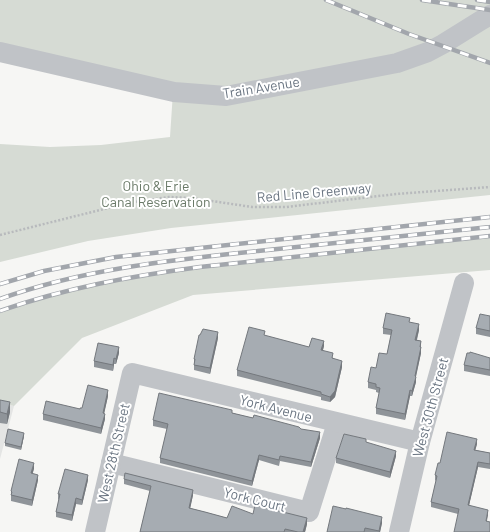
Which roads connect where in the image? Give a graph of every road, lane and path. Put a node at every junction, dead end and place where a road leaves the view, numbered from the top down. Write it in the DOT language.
graph roads {
  1 [pos="490,16"];
  2 [pos="0,52"];
  3 [pos="490,187"];
  4 [pos="0,235"];
  5 [pos="464,283"];
  6 [pos="132,373"];
  7 [pos="337,423"];
  8 [pos="420,442"];
  9 [pos="111,463"];
  10 [pos="95,532"];
  11 [pos="399,532"];
  1 -- 2 [label="street, Train Avenue"];
  3 -- 4 [label="path, Red Line Greenway"];
  5 -- 8 [label="street, West 30th Street"];
  6 -- 7 [label="street, York Avenue"];
  6 -- 9 [label="street, West 28th Street"];
  7 -- 8 [label="street, York Avenue"];
  7 -- 9 [label="street, York Court"];
  8 -- 11 [label="street, West 30th Street"];
  9 -- 10 [label="street, West 28th Street"];
}
